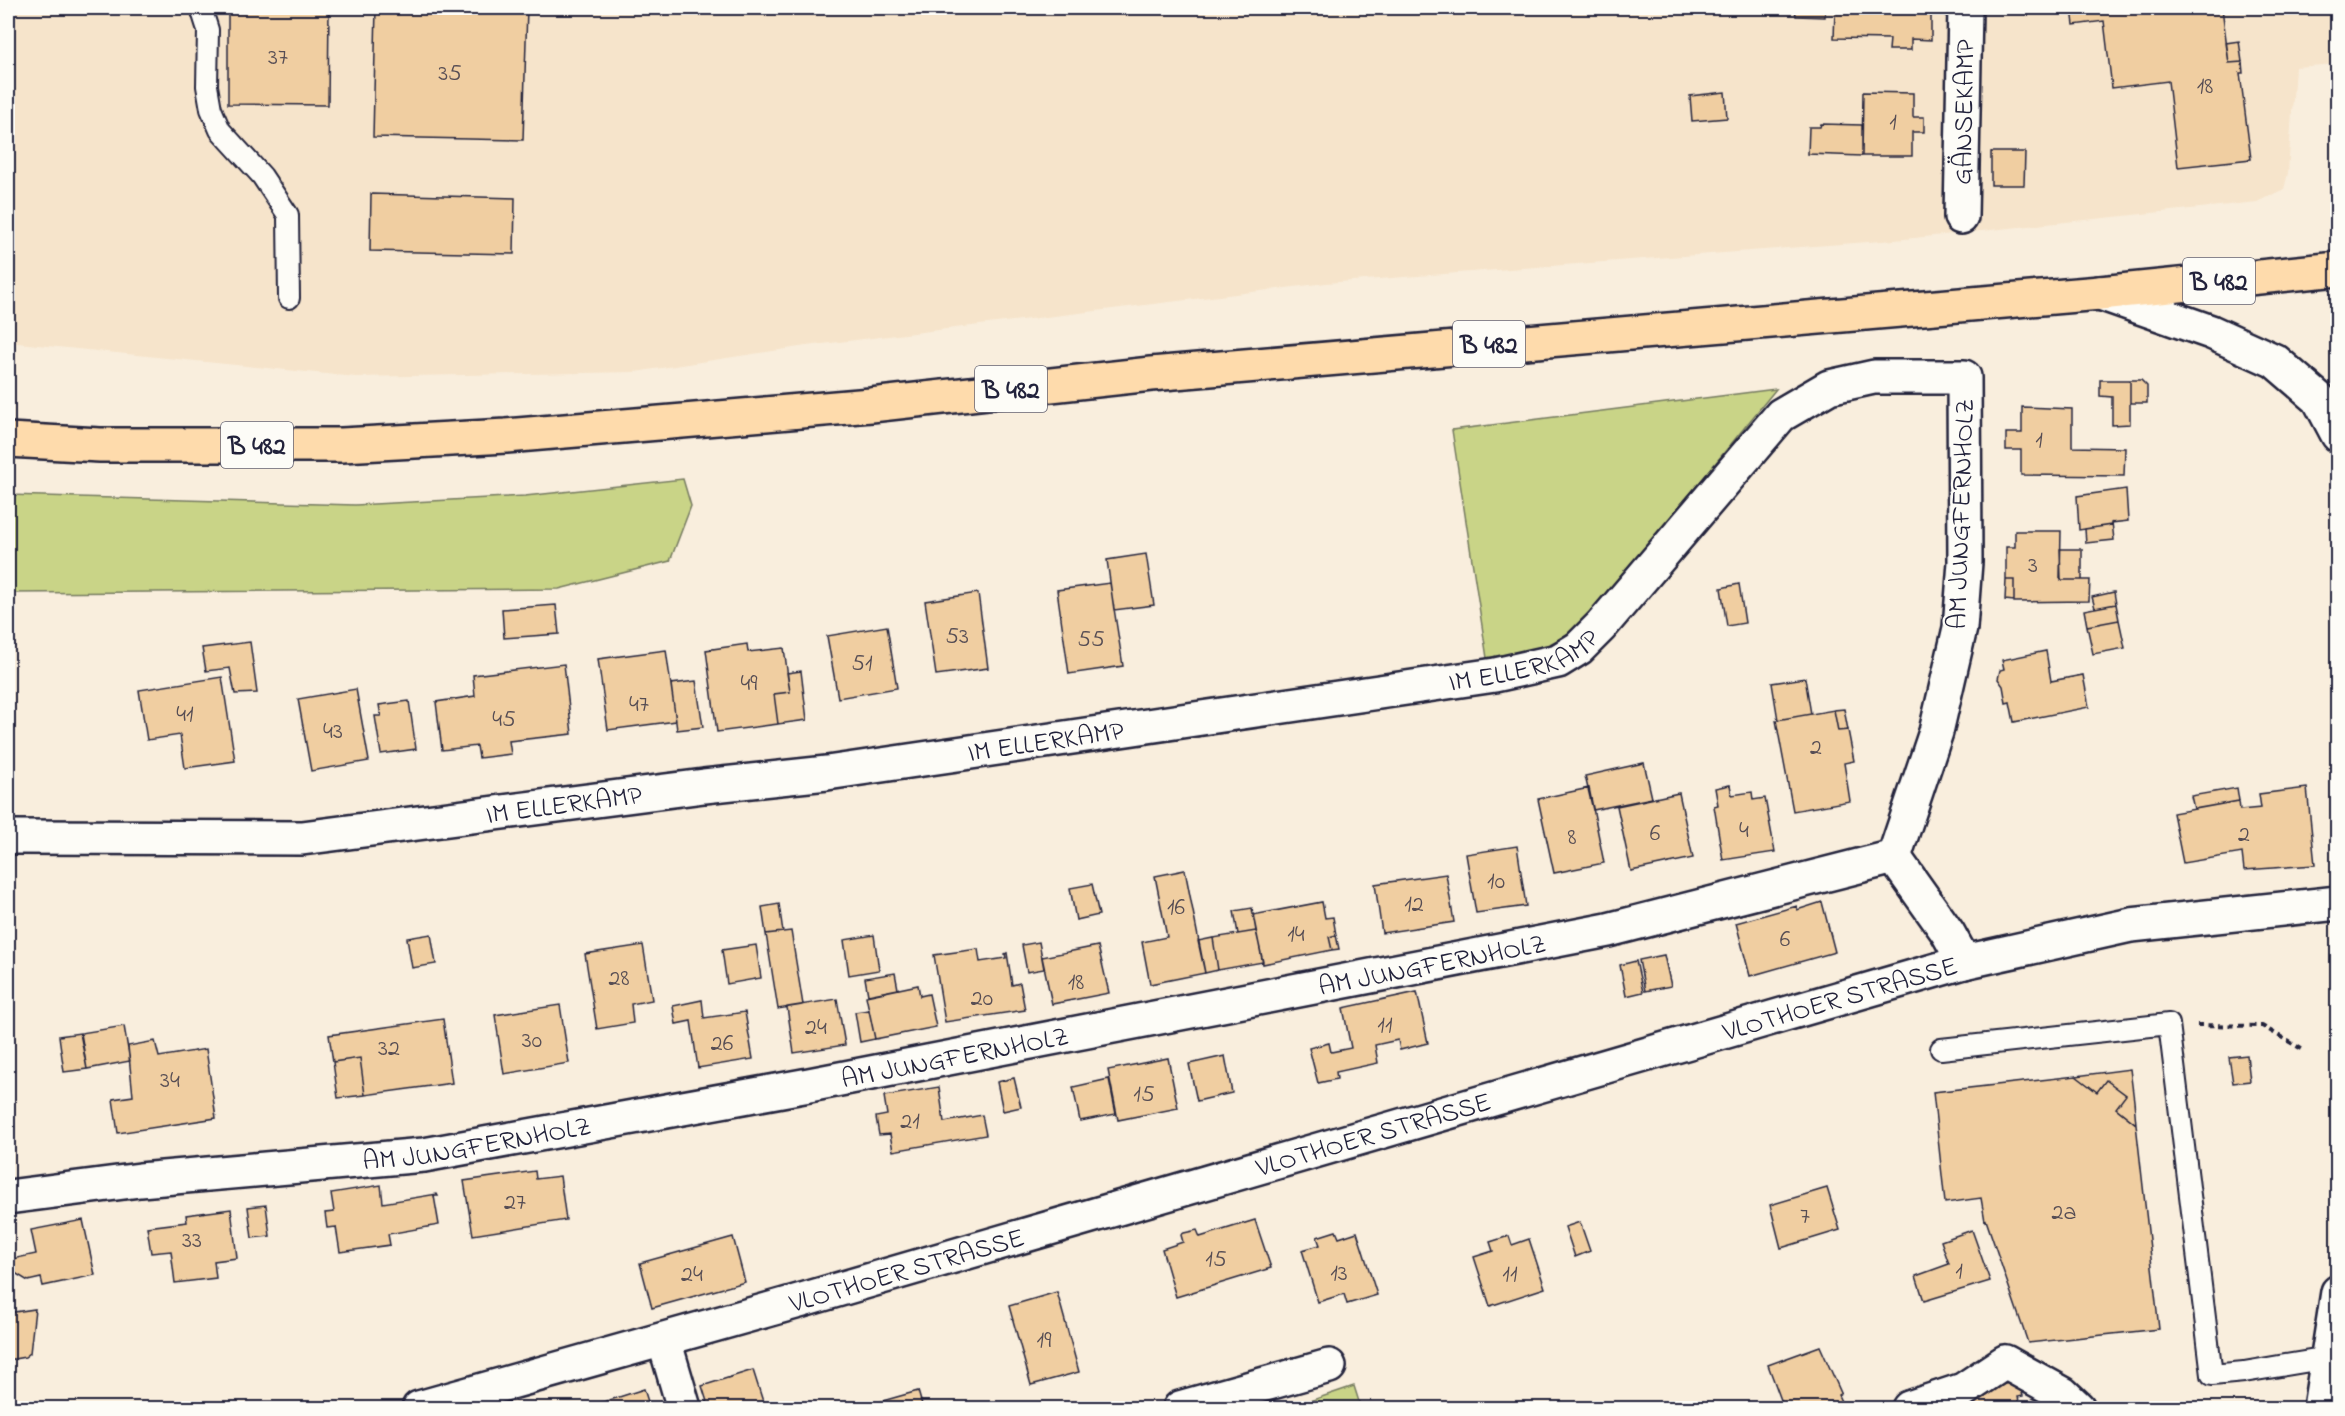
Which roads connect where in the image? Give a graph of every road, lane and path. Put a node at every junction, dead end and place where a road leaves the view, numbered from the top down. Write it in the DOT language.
graph roads {
  1 [pos="201,8"];
  2 [pos="1965,8"];
  3 [pos="1961,217"];
  4 [pos="2337,269"];
  5 [pos="2100,293"];
  6 [pos="289,298"];
  7 [pos="1964,377"];
  8 [pos="2337,435"];
  9 [pos="8,440"];
  10 [pos="8,837"];
  11 [pos="1894,857"];
  12 [pos="2337,903"];
  13 [pos="1964,962"];
  14 [pos="2169,1024"];
  15 [pos="1941,1049"];
  16 [pos="2305,1051"];
  17 [pos="8,1197"];
  18 [pos="2337,1292"];
  19 [pos="664,1340"];
  20 [pos="2328,1358"];
  21 [pos="1329,1366"];
  22 [pos="419,1408"];
  23 [pos="684,1408"];
  24 [pos="1180,1408"];
  25 [pos="1909,1408"];
  26 [pos="2078,1408"];
  27 [pos="2320,1408"];
  1 -- 6 [label="lane"];
  2 -- 3 [label="street, GÄNSEKAMP"];
  4 -- 5 [label="main road, B 482"];
  5 -- 8 [label="street"];
  5 -- 9 [label="main road, B 482"];
  7 -- 10 [label="street, IM ELLERKAMP"];
  7 -- 11 [label="street, AM JUNGFERNHOLZ"];
  11 -- 13 [label="street"];
  11 -- 17 [label="street, AM JUNGFERNHOLZ"];
  12 -- 13 [label="street, VLOTHOER STRASSE"];
  13 -- 19 [label="street, VLOTHOER STRASSE"];
  14 -- 15 [label="lane"];
  14 -- 16 [label="path"];
  14 -- 20 [label="lane"];
  18 -- 20 [label="street"];
  19 -- 22 [label="street, VLOTHOER STRASSE"];
  19 -- 23 [label="street"];
  20 -- 27 [label="street"];
  21 -- 24 [label="street"];
  25 -- 26 [label="street"];
}
